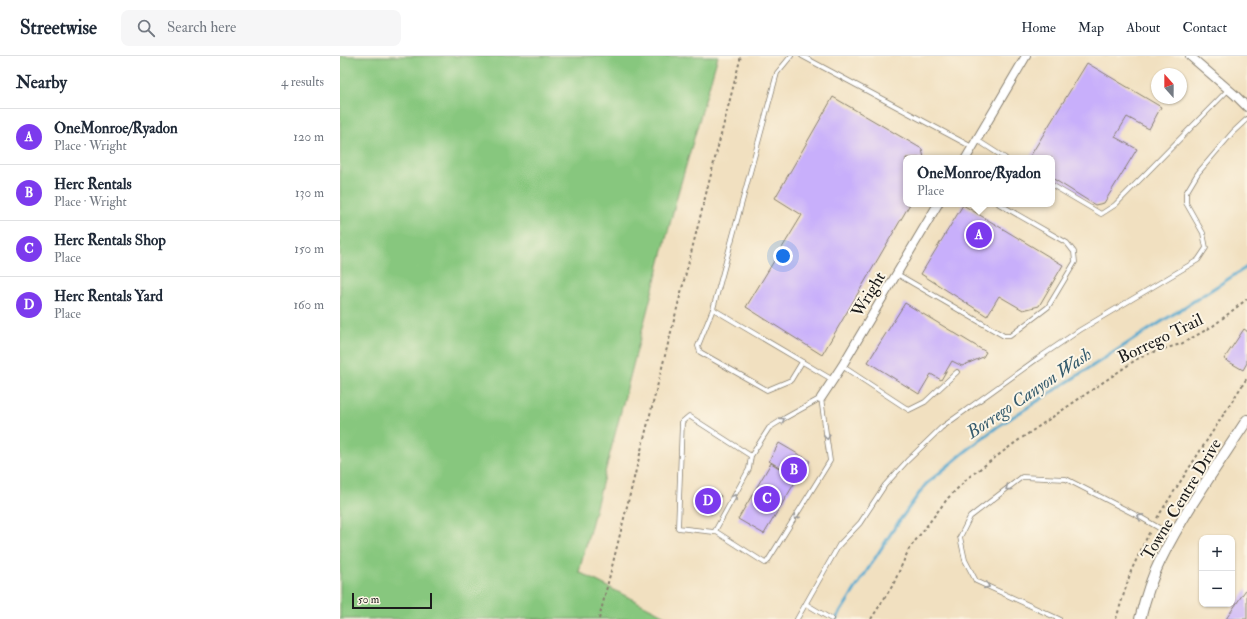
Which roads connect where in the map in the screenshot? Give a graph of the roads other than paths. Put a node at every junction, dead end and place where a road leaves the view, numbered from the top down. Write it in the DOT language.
graph roads {
  1 [pos="791,56"];
  2 [pos="802,56"];
  3 [pos="1026,56"];
  4 [pos="1190,56"];
  5 [pos="1229,90"];
  6 [pos="1247,107"];
  7 [pos="1247,119"];
  8 [pos="974,143"];
  9 [pos="968,155"];
  10 [pos="999,155"];
  11 [pos="1055,188"];
  12 [pos="936,207"];
  13 [pos="1004,207"];
  14 [pos="897,274"];
  15 [pos="713,309"];
  16 [pos="802,362"];
  17 [pos="842,366"];
  18 [pos="956,372"];
  19 [pos="833,380"];
  20 [pos="821,398"];
  21 [pos="1247,420"];
  22 [pos="752,456"];
  23 [pos="715,531"];
  24 [pos="1174,536"];
  25 [pos="806,604"];
  26 [pos="797,619"];
  27 [pos="831,619"];
  28 [pos="1059,619"];
  29 [pos="1140,619"];
  1 -- 15 [label="lane"];
  2 -- 8 [label="lane"];
  3 -- 8 [label="street"];
  4 -- 5 [label="street"];
  5 -- 6 [label="street"];
  5 -- 11 [label="lane"];
  7 -- 25 [label="lane"];
  8 -- 9 [label="street"];
  8 -- 10 [label="lane"];
  12 -- 14 [label="street, Wright"];
  13 -- 14 [label="lane"];
  14 -- 17 [label="street, Wright"];
  15 -- 16 [label="lane"];
  15 -- 16 [label="lane"];
  16 -- 19 [label="lane"];
  17 -- 18 [label="lane"];
  17 -- 19 [label="street, Wright"];
  19 -- 20 [label="street, Wright"];
  22 -- 20 [label="lane, one-way"];
  20 -- 23 [label="lane, one-way"];
  21 -- 24 [label="street, Towne Centre Drive"];
  23 -- 22 [label="lane, one-way"];
  22 -- 23 [label="lane"];
  24 -- 28 [label="lane, one-way"];
  24 -- 29 [label="street, Towne Centre Drive"];
  25 -- 26 [label="lane"];
  25 -- 27 [label="lane"];
}
